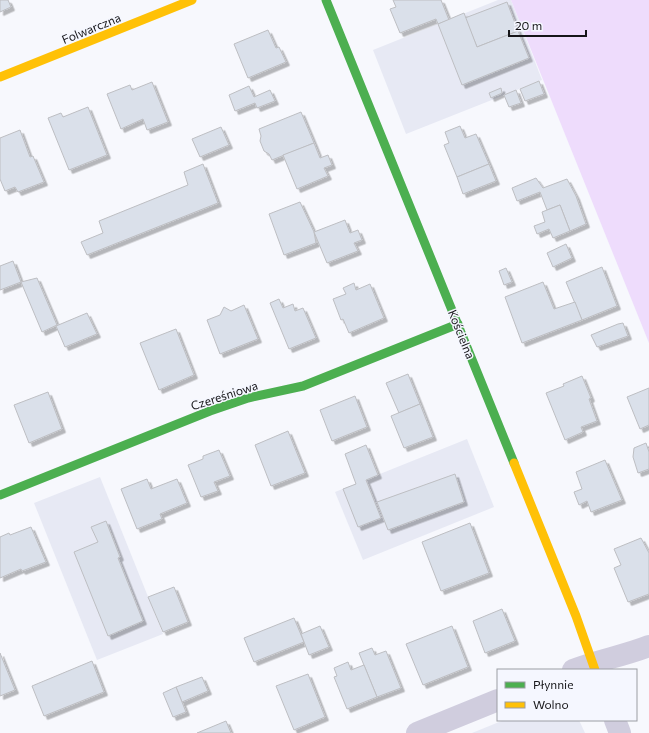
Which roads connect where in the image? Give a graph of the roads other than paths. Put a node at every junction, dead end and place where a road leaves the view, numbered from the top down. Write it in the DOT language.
graph roads {
  1 [pos="192,0"];
  2 [pos="326,0"];
  3 [pos="0,77"];
  4 [pos="458,324"];
  5 [pos="0,495"];
  6 [pos="649,646"];
  7 [pos="587,667"];
  8 [pos="497,700"];
  9 [pos="615,721"];
  10 [pos="417,733"];
  11 [pos="620,733"];
  1 -- 3 [label="street, Folwarczna"];
  2 -- 4 [label="street, Kościelna"];
  4 -- 5 [label="street, Czereśniowa"];
  4 -- 7 [label="street, Kościelna"];
  6 -- 7 [label="street"];
  8 -- 10 [label="street"];
  9 -- 11 [label="street"];
}
